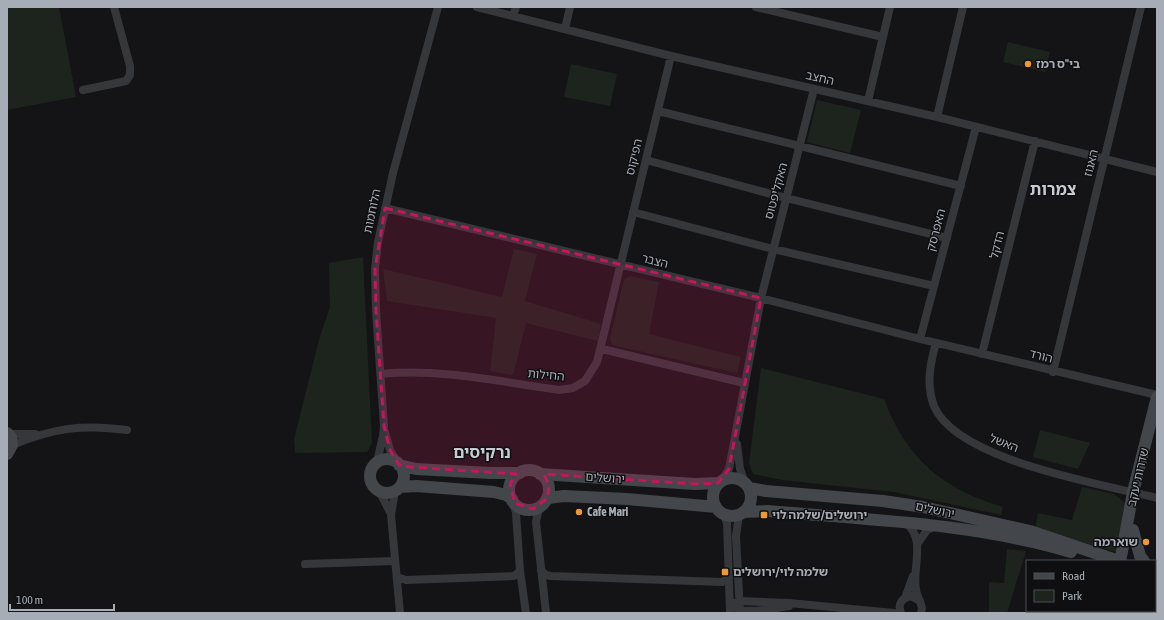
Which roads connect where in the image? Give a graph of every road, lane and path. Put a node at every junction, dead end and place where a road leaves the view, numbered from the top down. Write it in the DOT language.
graph roads {
  1 [pos="114,7"];
  2 [pos="438,7"];
  3 [pos="477,7"];
  4 [pos="516,7"];
  5 [pos="570,7"];
  6 [pos="756,7"];
  7 [pos="890,7"];
  8 [pos="963,7"];
  9 [pos="1141,7"];
  10 [pos="781,10"];
  11 [pos="513,16"];
  12 [pos="565,29"];
  13 [pos="883,37"];
  14 [pos="671,56"];
  15 [pos="814,89"];
  16 [pos="83,90"];
  17 [pos="868,101"];
  18 [pos="658,111"];
  19 [pos="937,117"];
  20 [pos="976,127"];
  21 [pos="1035,141"];
  22 [pos="800,146"];
  23 [pos="1105,158"];
  24 [pos="646,160"];
  25 [pos="1157,172"];
  26 [pos="960,186"];
  27 [pos="786,198"];
  28 [pos="385,208"];
  29 [pos="633,212"];
  30 [pos="947,238"];
  31 [pos="773,249"];
  32 [pos="620,264"];
  33 [pos="934,286"];
  34 [pos="760,298"];
  35 [pos="920,340"];
  36 [pos="936,343"];
  37 [pos="602,349"];
  38 [pos="982,354"];
  39 [pos="1053,372"];
  40 [pos="381,374"];
  41 [pos="744,383"];
  42 [pos="1157,396"];
  43 [pos="384,426"];
  44 [pos="1157,426"];
  45 [pos="127,430"];
  46 [pos="38,434"];
  47 [pos="736,437"];
  48 [pos="8,446"];
  49 [pos="377,462"];
  50 [pos="399,464"];
  51 [pos="520,473"];
  52 [pos="540,474"];
  53 [pos="720,481"];
  54 [pos="747,486"];
  55 [pos="397,489"];
  56 [pos="379,491"];
  57 [pos="1137,493"];
  58 [pos="548,498"];
  59 [pos="1157,498"];
  60 [pos="512,500"];
  61 [pos="539,507"];
  62 [pos="719,510"];
  63 [pos="741,513"];
  64 [pos="391,515"];
  65 [pos="906,523"];
  66 [pos="936,526"];
  67 [pos="1133,530"];
  68 [pos="918,542"];
  69 [pos="1123,559"];
  70 [pos="1094,560"];
  71 [pos="1143,560"];
  72 [pos="395,561"];
  73 [pos="305,564"];
  74 [pos="916,568"];
  75 [pos="541,570"];
  76 [pos="520,571"];
  77 [pos="397,577"];
  78 [pos="729,578"];
  79 [pos="905,598"];
  80 [pos="739,601"];
  81 [pos="920,601"];
  82 [pos="806,604"];
  83 [pos="730,609"];
  84 [pos="900,609"];
  85 [pos="879,611"];
  86 [pos="740,612"];
  87 [pos="400,613"];
  88 [pos="526,613"];
  89 [pos="546,613"];
  90 [pos="894,613"];
  91 [pos="921,613"];
  1 -- 16 [label="street"];
  2 -- 28 [label="street, הלוחמות"];
  3 -- 11 [label="street, החצב"];
  4 -- 11 [label="street"];
  5 -- 12 [label="street"];
  6 -- 10 [label="street"];
  7 -- 13 [label="street"];
  8 -- 19 [label="street"];
  9 -- 23 [label="street, האגוז"];
  10 -- 13 [label="street"];
  11 -- 12 [label="street, החצב"];
  12 -- 14 [label="street, החצב"];
  13 -- 17 [label="street"];
  14 -- 15 [label="street, החצב"];
  14 -- 18 [label="street, הפיקוס"];
  15 -- 17 [label="street, החצב"];
  15 -- 22 [label="street, האקליפטוס"];
  17 -- 19 [label="street, החצב"];
  18 -- 22 [label="street"];
  18 -- 24 [label="street, הפיקוס"];
  19 -- 20 [label="street, החצב"];
  20 -- 21 [label="street, החצב"];
  20 -- 26 [label="street, האפרסק"];
  21 -- 23 [label="street, החצב"];
  21 -- 38 [label="street, הדקל"];
  22 -- 26 [label="street"];
  22 -- 27 [label="street, האקליפטוס"];
  23 -- 25 [label="street, החצב"];
  23 -- 39 [label="street, האגוז"];
  24 -- 27 [label="street"];
  24 -- 29 [label="street, הפיקוס"];
  26 -- 30 [label="street, האפרסק"];
  27 -- 30 [label="street"];
  27 -- 31 [label="street, האקליפטוס"];
  28 -- 32 [label="street, הצבר"];
  28 -- 40 [label="street, הלוחמות"];
  29 -- 31 [label="street"];
  29 -- 32 [label="street, הפיקוס"];
  30 -- 33 [label="street, האפרסק"];
  31 -- 33 [label="street"];
  31 -- 34 [label="street, האקליפטוס"];
  32 -- 34 [label="street, הצבר"];
  32 -- 37 [label="street, החילות"];
  33 -- 35 [label="street, האפרסק"];
  34 -- 35 [label="street, הצבר"];
  34 -- 41 [label="street, האקליפטוס"];
  35 -- 36 [label="street, הורד"];
  36 -- 38 [label="street, הורד"];
  36 -- 57 [label="street, האשל"];
  37 -- 40 [label="street, החילות"];
  37 -- 41 [label="street"];
  38 -- 39 [label="street, הורד"];
  39 -- 42 [label="street, הורד"];
  40 -- 43 [label="street, הלוחמות"];
  41 -- 47 [label="street, האקליפטוס"];
  42 -- 57 [label="street, שדרות יעקב"];
  43 -- 49 [label="street, הלוחמות"];
  43 -- 50 [label="street, הלוחמות"];
  44 -- 57 [label="street, שדרות יעקב"];
  45 -- 46 [label="street"];
  46 -- 48 [label="street"];
  46 -- 48 [label="street"];
  47 -- 53 [label="street"];
  47 -- 54 [label="street"];
  49 -- 50 [label="street"];
  49 -- 56 [label="street"];
  50 -- 51 [label="street"];
  50 -- 55 [label="street"];
  51 -- 52 [label="street"];
  51 -- 60 [label="street"];
  52 -- 53 [label="street, ירושלים"];
  52 -- 58 [label="street"];
  53 -- 54 [label="street"];
  53 -- 62 [label="street"];
  54 -- 63 [label="street"];
  54 -- 69 [label="street, ירושלים"];
  55 -- 56 [label="street"];
  55 -- 60 [label="street"];
  55 -- 64 [label="street"];
  56 -- 64 [label="street"];
  57 -- 59 [label="street, האשל"];
  57 -- 67 [label="street, שדרות יעקב"];
  57 -- 69 [label="street, שדרות יעקב"];
  58 -- 61 [label="street"];
  58 -- 62 [label="street, ירושלים"];
  60 -- 61 [label="street"];
  60 -- 76 [label="street"];
  61 -- 75 [label="street"];
  62 -- 63 [label="street"];
  62 -- 78 [label="street"];
  63 -- 65 [label="street, ירושלים"];
  63 -- 80 [label="street"];
  64 -- 72 [label="street"];
  65 -- 66 [label="street, ירושלים"];
  65 -- 68 [label="street"];
  66 -- 68 [label="street"];
  66 -- 70 [label="street, ירושלים"];
  67 -- 69 [label="street, שדרות יעקב"];
  67 -- 71 [label="street"];
  68 -- 74 [label="street"];
  72 -- 73 [label="street"];
  72 -- 77 [label="street"];
  74 -- 79 [label="street"];
  74 -- 81 [label="street"];
  75 -- 78 [label="street"];
  75 -- 89 [label="street"];
  76 -- 77 [label="street"];
  76 -- 88 [label="street"];
  77 -- 87 [label="street"];
  78 -- 83 [label="street"];
  79 -- 81 [label="street"];
  79 -- 84 [label="street"];
  80 -- 82 [label="street"];
  80 -- 83 [label="street"];
  80 -- 86 [label="street"];
  81 -- 91 [label="street"];
  82 -- 85 [label="street"];
  82 -- 86 [label="street"];
  83 -- 86 [label="street"];
  84 -- 85 [label="street"];
  85 -- 90 [label="street"];
}
